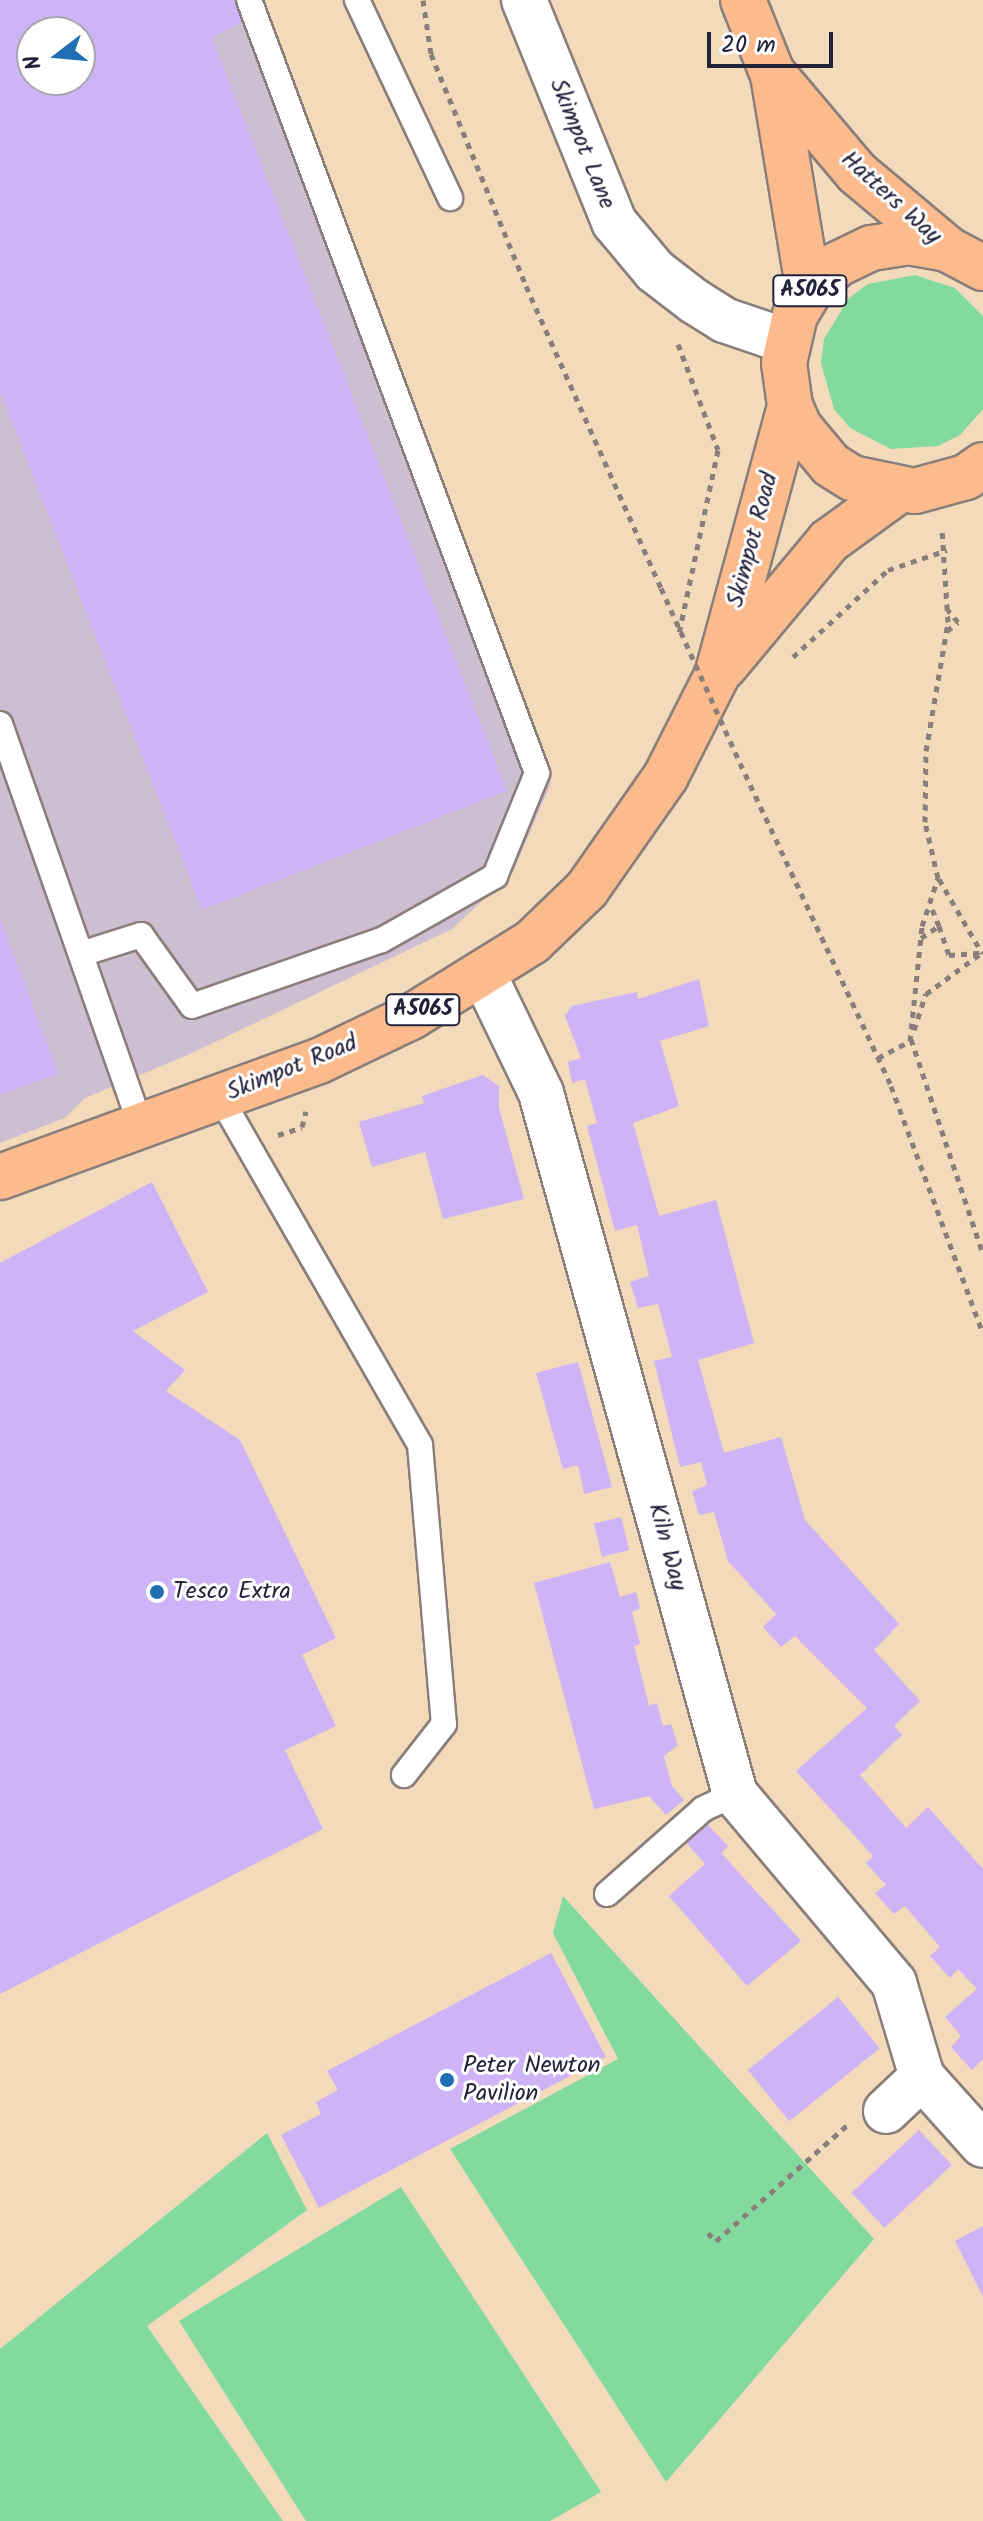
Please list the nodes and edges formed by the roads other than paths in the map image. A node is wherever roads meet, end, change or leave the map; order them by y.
1 (249, 0) edge
2 (357, 0) edge
3 (524, 0) edge
4 (743, 0) edge
5 (773, 75) junction
6 (450, 198) dead end
7 (965, 258) edge
8 (809, 292) junction
9 (786, 341) junction
10 (790, 406) junction
11 (983, 465) edge
12 (898, 491) junction
13 (717, 675) junction
14 (0, 724) edge
15 (81, 954) junction
16 (484, 975) junction
17 (220, 1097) junction
18 (141, 1126) junction
19 (0, 1177) edge
20 (404, 1775) dead end
21 (735, 1794) junction
22 (607, 1894) dead end
23 (922, 2077) junction
24 (886, 2111) road end
25 (983, 2145) edge

1 - 15 lane
2 - 6 lane
3 - 9 street, Skimpot Lane
4 - 5 main road, Hatters Way / A5065
5 - 7 main road, Hatters Way / A5065
5 - 8 main road, Hatters Way / A5065
7 - 8 main road, A5065
8 - 9 main road, A5065
9 - 10 main road, A5065
10 - 12 main road, A5065
10 - 13 main road, Skimpot Road / A5065
11 - 12 main road, A5065
12 - 13 main road, Skimpot Road / A5065
13 - 16 main road, Skimpot Road / A5065
14 - 15 lane
15 - 18 lane
16 - 17 main road, Skimpot Road / A5065
16 - 21 street, Kiln Way
17 - 18 main road, Skimpot Road / A5065
17 - 20 lane
18 - 19 main road, Skimpot Road / A5065
21 - 22 lane
21 - 23 street, Kiln Way
23 - 24 street
23 - 25 street, Kiln Way

